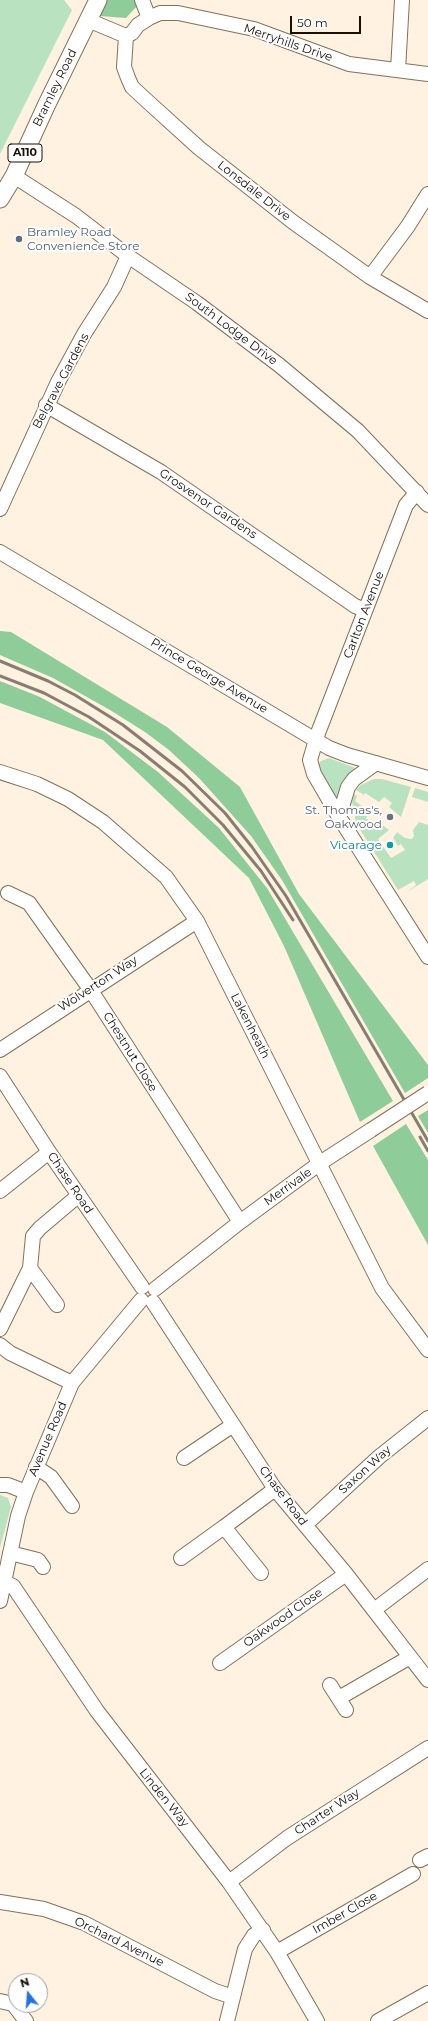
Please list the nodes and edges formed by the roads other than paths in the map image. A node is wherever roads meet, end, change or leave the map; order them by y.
1 (98, 0) edge
2 (142, 0) edge
3 (402, 0) edge
4 (150, 18) junction
5 (88, 20) junction
6 (126, 36) junction
7 (398, 70) junction
8 (428, 74) edge
9 (14, 176) junction
10 (428, 194) edge
11 (0, 199) edge
12 (128, 256) junction
13 (370, 277) junction
14 (428, 311) edge
15 (46, 405) junction
16 (417, 492) junction
17 (428, 505) edge
18 (0, 509) edge
19 (0, 552) edge
20 (365, 610) junction
21 (316, 741) junction
22 (376, 763) junction
23 (0, 772) edge
24 (428, 778) edge
25 (339, 817) junction
26 (8, 893) dead end
27 (197, 921) junction
28 (428, 957) edge
29 (90, 989) junction
30 (0, 1050) edge
31 (0, 1076) edge
32 (428, 1093) edge
33 (49, 1152) junction
34 (320, 1163) junction
35 (0, 1191) edge
36 (79, 1196) junction
37 (240, 1222) junction
38 (30, 1268) junction
39 (148, 1294) junction
40 (57, 1305) dead end
41 (0, 1329) edge
42 (0, 1345) edge
43 (428, 1350) edge
44 (72, 1383) junction
45 (428, 1418) edge
46 (234, 1425) junction
47 (184, 1458) dead end
48 (36, 1467) junction
49 (0, 1486) edge
50 (276, 1489) junction
51 (26, 1492) junction
52 (72, 1506) dead end
53 (305, 1525) junction
54 (224, 1526) junction
55 (6, 1558) edge
56 (181, 1558) dead end
57 (43, 1567) dead end
58 (428, 1569) edge
59 (261, 1573) dead end
60 (346, 1574) junction
61 (4, 1582) junction
62 (0, 1601) edge
63 (374, 1610) junction
64 (410, 1657) junction
65 (220, 1663) dead end
66 (428, 1680) edge
67 (330, 1685) dead end
68 (339, 1698) junction
69 (346, 1710) dead end
70 (428, 1748) edge
71 (413, 1874) dead end
72 (229, 1882) junction
73 (0, 1902) edge
74 (263, 1930) junction
75 (277, 1952) junction
76 (428, 1993) edge
77 (233, 1997) junction
78 (0, 2001) edge
79 (26, 2021) edge
80 (227, 2021) edge
81 (317, 2021) edge
82 (378, 2021) edge

1 - 5 main road, A110
2 - 4 street
3 - 7 street
4 - 6 street, Merryhills Drive
4 - 7 street, Merryhills Drive
5 - 6 street
5 - 9 main road, Bramley Road / A110
6 - 13 street, Lonsdale Drive
7 - 8 street, Merryhills Drive
9 - 11 main road, Bramley Road / A110
9 - 12 street, South Lodge Drive
10 - 13 street
12 - 15 street, Belgrave Gardens
12 - 16 street, South Lodge Drive
13 - 14 street, Lonsdale Drive
15 - 18 street, Belgrave Gardens
15 - 20 street, Grosvenor Gardens
16 - 17 street, South Lodge Drive
16 - 20 street, Carlton Avenue
19 - 21 street, Prince George Avenue
20 - 21 street, Carlton Avenue
21 - 22 street, Prince George Avenue
21 - 25 street, Carlton Avenue
22 - 24 street, Prince George Avenue
22 - 25 street
23 - 27 street, Lakenheath
25 - 28 street, Carlton Avenue
26 - 29 street, Chestnut Close
27 - 29 street, Wolverton Way
27 - 34 street, Lakenheath
29 - 30 street, Wolverton Way
29 - 37 street, Chestnut Close
31 - 33 street, Chase Road
32 - 34 street, Merrivale, bridge
33 - 35 street
33 - 36 street, Chase Road
34 - 37 street, Merrivale
34 - 43 street, Lakenheath
36 - 38 street
36 - 39 street, Chase Road
37 - 39 street, Merrivale
38 - 40 street
38 - 41 street
39 - 44 street, Avenue Road
39 - 46 street, Chase Road
42 - 44 street
44 - 48 street, Avenue Road
45 - 53 street, Saxon Way
46 - 47 street
46 - 50 street, Chase Road
48 - 51 street, Avenue Road
48 - 52 street
49 - 51 street
50 - 53 street, Chase Road
50 - 54 street
51 - 55 street, Avenue Road
53 - 60 street, Chase Road
54 - 56 street
54 - 59 street
55 - 57 street
55 - 61 street, Avenue Road
58 - 63 street
60 - 63 street, Chase Road
60 - 65 street, Oakwood Close
61 - 62 street, Avenue Road
61 - 72 street, Linden Way
63 - 64 street, Chase Road
64 - 66 street, Chase Road
64 - 68 street
67 - 68 street
68 - 69 street
70 - 72 street, Charter Way
71 - 75 street, Imber Close
72 - 74 street, Linden Way
73 - 77 street, Orchard Avenue
74 - 75 street, Linden Way
74 - 77 street
75 - 81 street, Linden Way
76 - 82 street
77 - 80 street
78 - 79 street

